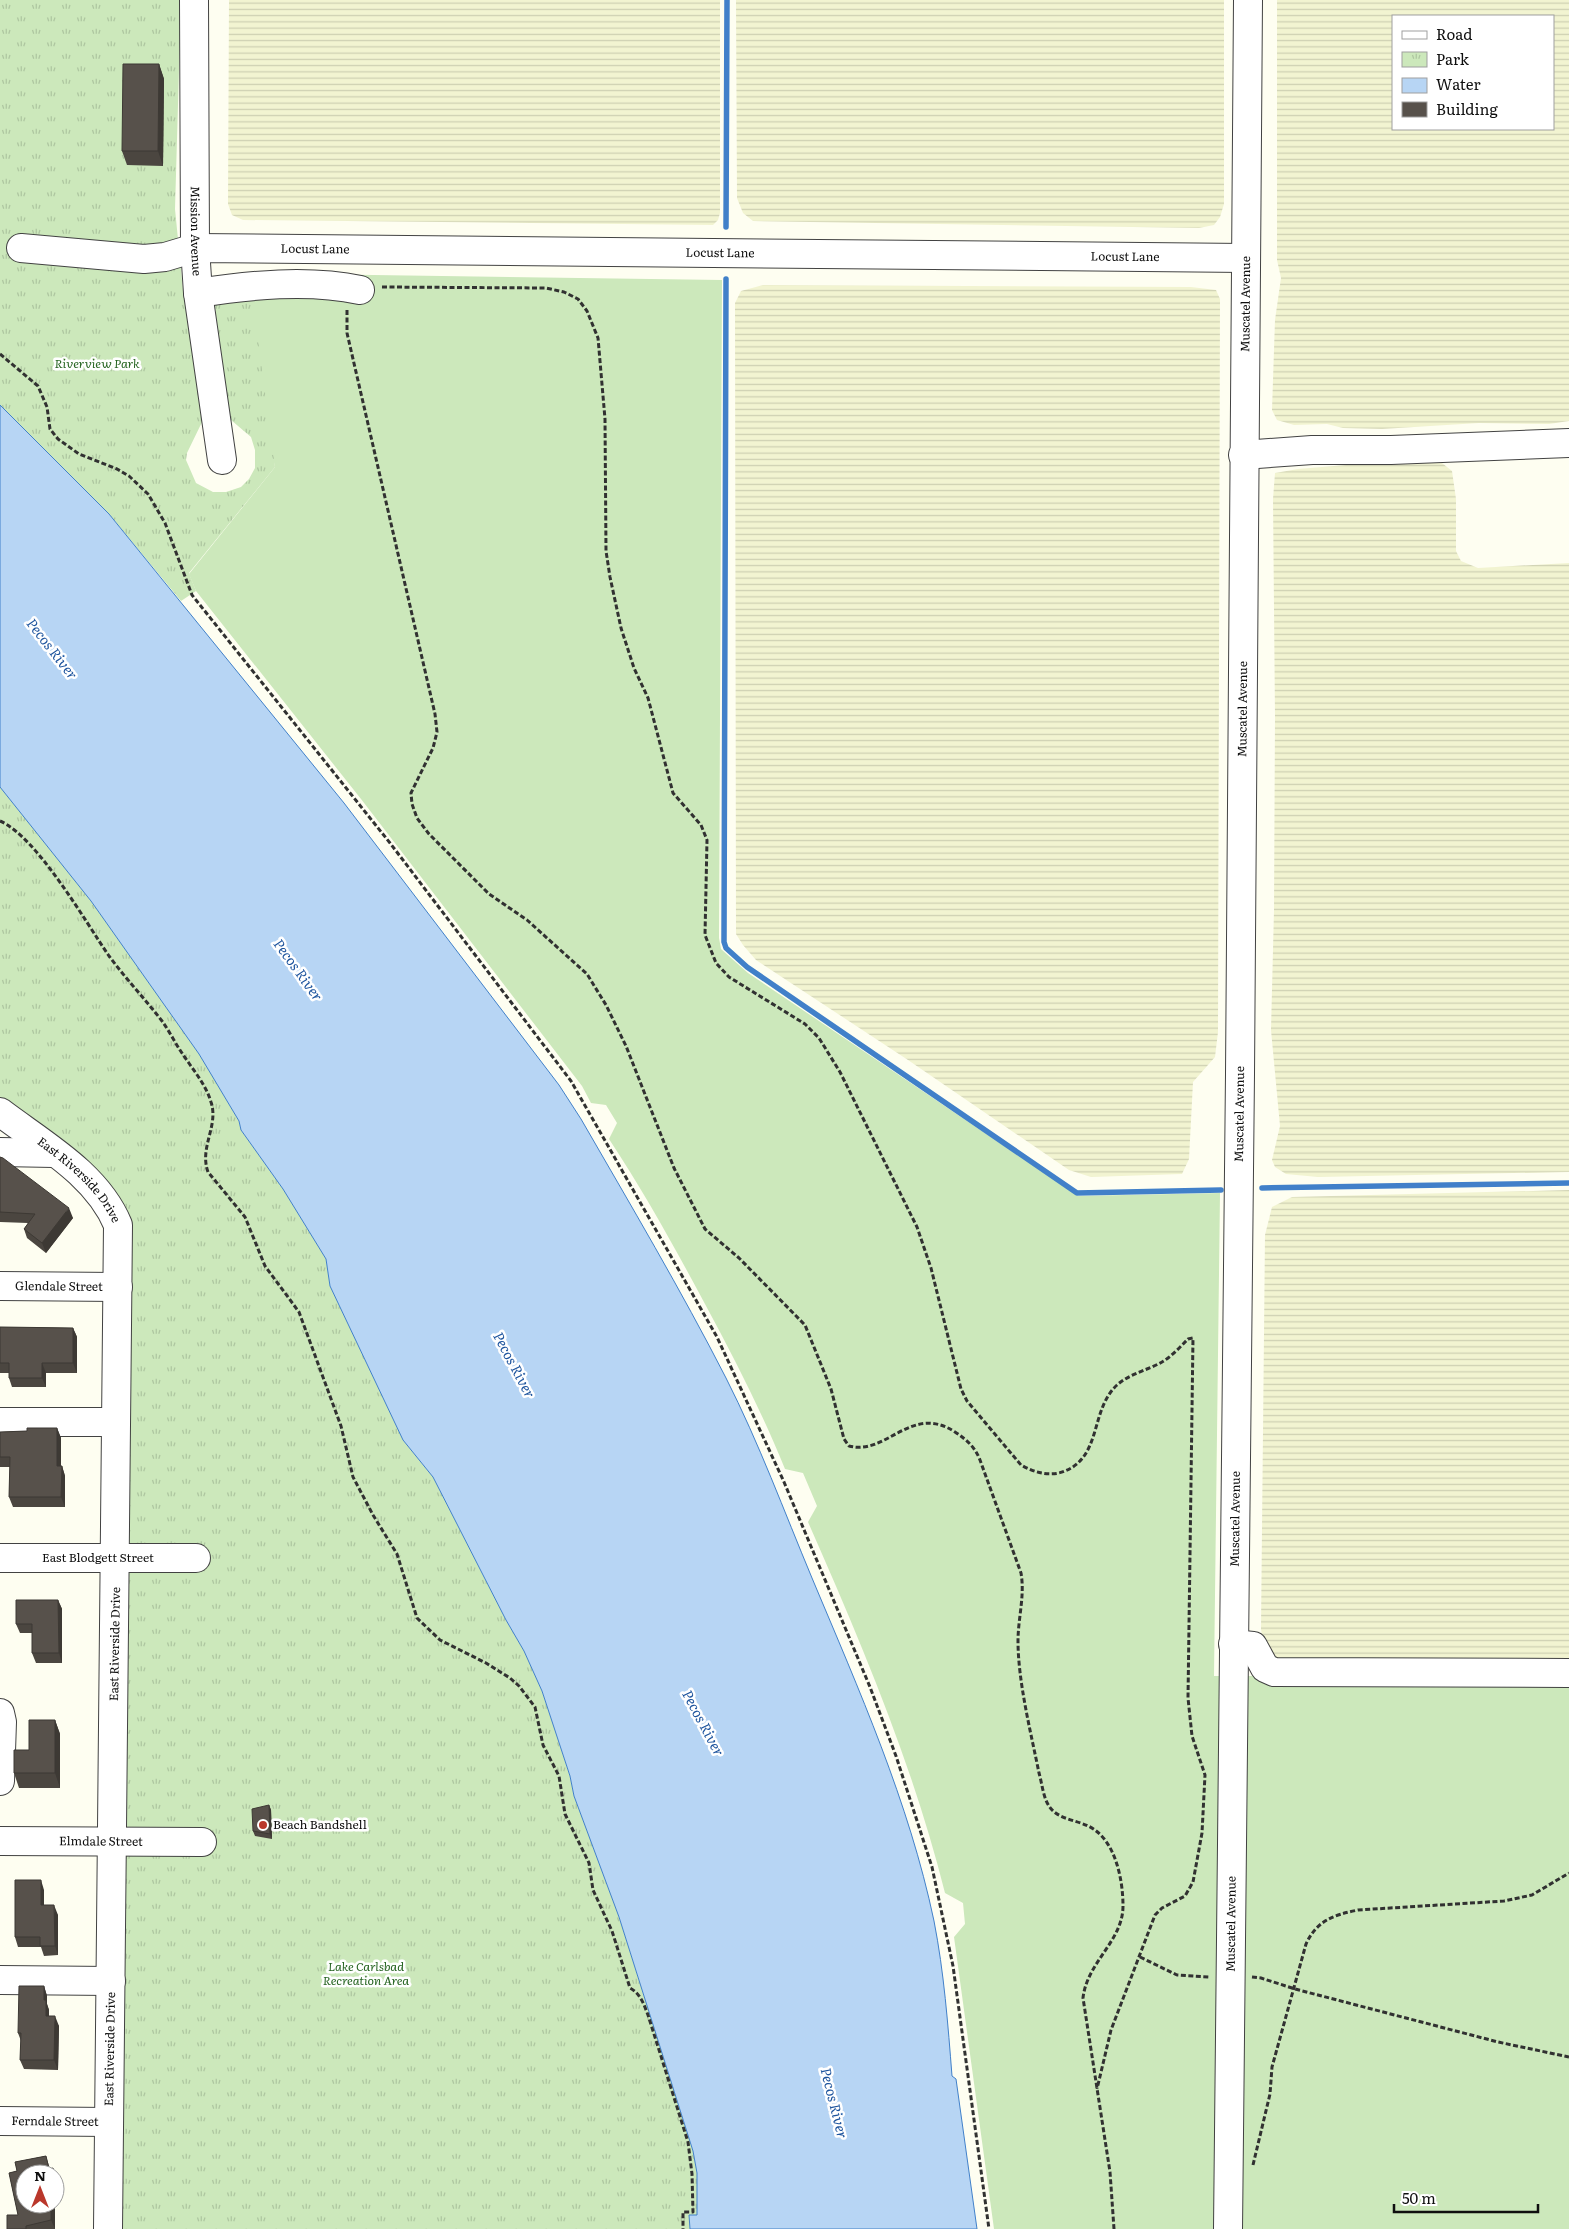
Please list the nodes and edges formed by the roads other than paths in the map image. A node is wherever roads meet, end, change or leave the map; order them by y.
1 (194, 0) edge
2 (1248, 0) edge
3 (21, 248) dead end
4 (195, 248) junction
5 (1246, 258) junction
6 (360, 290) road end
7 (198, 293) junction
8 (1569, 443) edge
9 (1243, 455) junction
10 (222, 460) dead end
11 (0, 1112) edge
12 (0, 1152) edge
13 (54, 1153) junction
14 (0, 1286) edge
15 (118, 1287) junction
16 (0, 1422) edge
17 (116, 1422) junction
18 (0, 1558) edge
19 (196, 1558) dead end
20 (116, 1559) junction
21 (1234, 1644) junction
22 (1569, 1673) edge
23 (0, 1713) edge
24 (0, 1781) edge
25 (0, 1841) edge
26 (113, 1842) junction
27 (202, 1842) dead end
28 (0, 1980) edge
29 (111, 1981) junction
30 (0, 2121) edge
31 (109, 2122) junction
32 (108, 2229) edge
33 (1228, 2229) edge

1 - 4 street, Mission Avenue
2 - 5 street, Muscatel Avenue
3 - 4 street, Locust Lane
4 - 5 street, Locust Lane
4 - 7 street, Mission Avenue
5 - 9 street, Muscatel Avenue
6 - 7 street
7 - 10 street, Mission Avenue
8 - 9 street
9 - 21 street, Muscatel Avenue
11 - 13 street, East Riverside Drive
12 - 13 street
13 - 15 street, East Riverside Drive
14 - 15 street, Glendale Street
15 - 17 street, East Riverside Drive
16 - 17 street
17 - 20 street, East Riverside Drive
18 - 20 street, East Blodgett Street
19 - 20 street, East Blodgett Street
20 - 26 street, East Riverside Drive
21 - 22 street
21 - 33 street, Muscatel Avenue
23 - 24 street
25 - 26 street, Elmdale Street
26 - 27 street, Elmdale Street
26 - 29 street, East Riverside Drive
28 - 29 street
29 - 31 street, East Riverside Drive
30 - 31 street, Ferndale Street
31 - 32 street, East Riverside Drive

